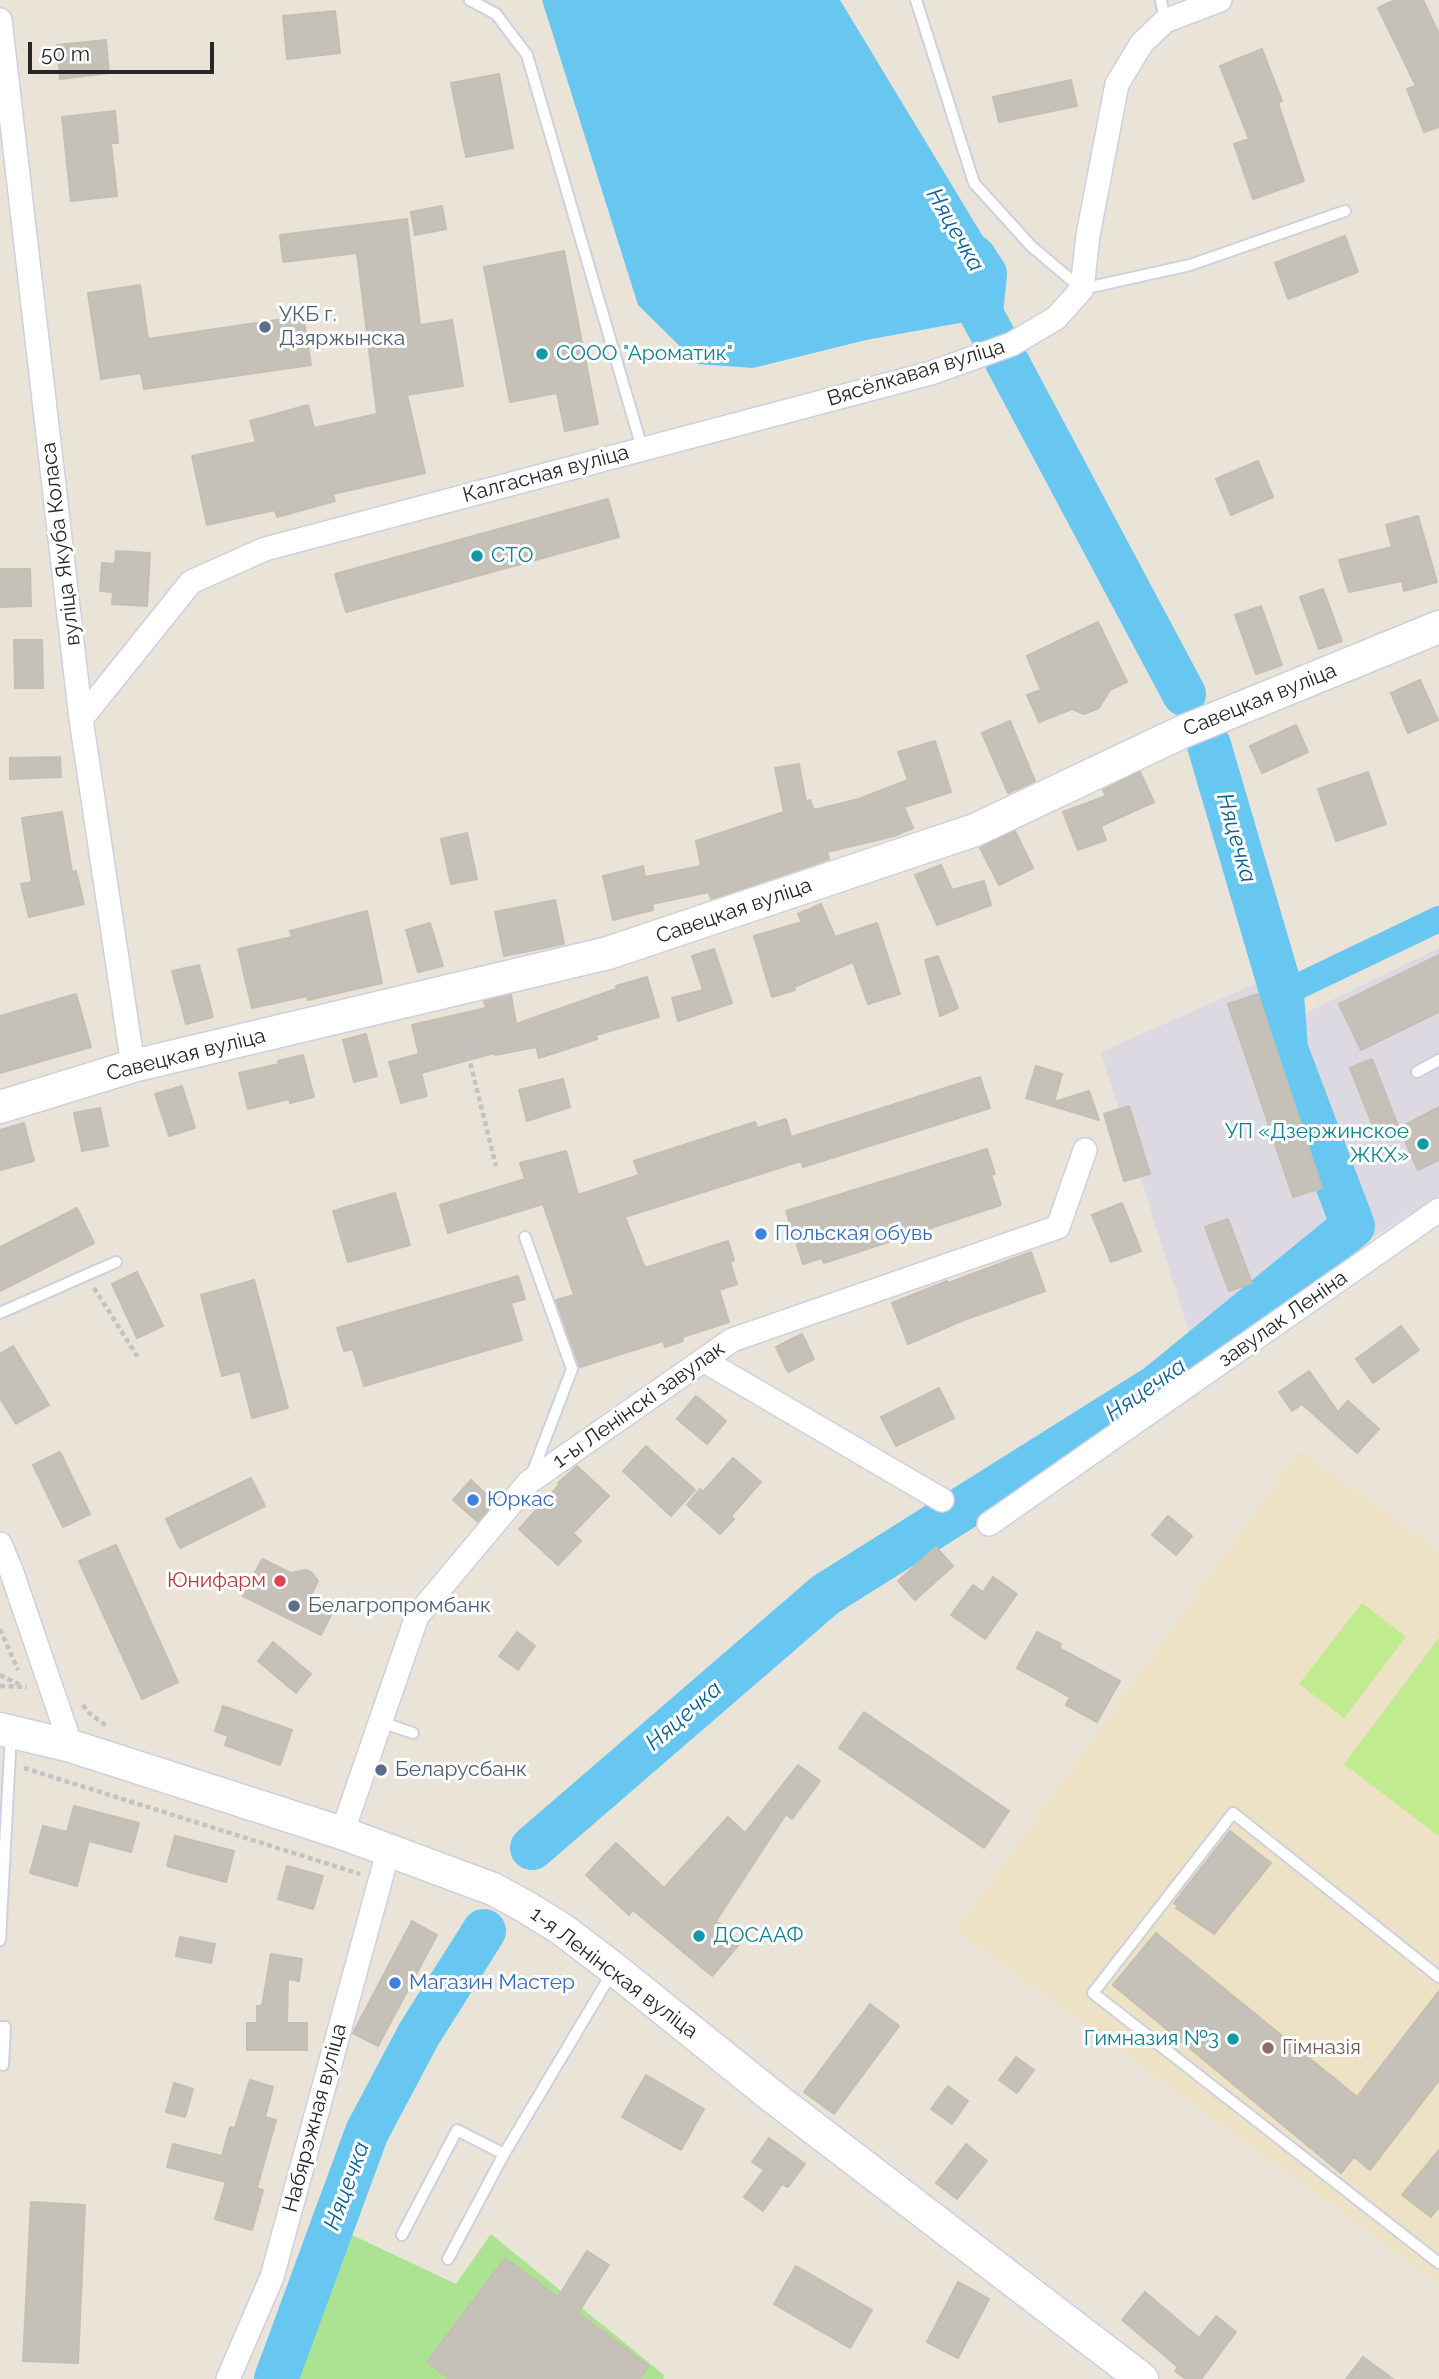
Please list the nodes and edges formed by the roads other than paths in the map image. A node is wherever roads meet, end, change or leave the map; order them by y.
1 (470, 0) edge
2 (916, 0) edge
3 (1220, 0) edge
4 (1163, 11) edge
5 (0, 20) edge
6 (1345, 211) dead end
7 (1082, 289) junction
8 (642, 448) junction
9 (1439, 627) edge
10 (82, 719) junction
11 (1439, 1060) edge
12 (133, 1066) junction
13 (1417, 1072) dead end
14 (0, 1107) edge
15 (1085, 1150) dead end
16 (1439, 1210) edge
17 (525, 1237) dead end
18 (116, 1262) dead end
19 (0, 1313) edge
20 (703, 1360) junction
21 (528, 1482) junction
22 (942, 1500) dead end
23 (989, 1524) dead end
24 (0, 1544) edge
25 (380, 1721) junction
26 (6, 1730) edge
27 (413, 1733) dead end
28 (71, 1746) junction
29 (342, 1833) junction
30 (2, 1847) edge
31 (388, 1852) junction
32 (0, 1940) edge
33 (614, 1969) junction
34 (1439, 1977) edge
35 (0, 2026) edge
36 (3, 2066) dead end
37 (504, 2154) junction
38 (402, 2235) dead end
39 (448, 2259) dead end
40 (1439, 2263) edge
41 (228, 2379) edge
42 (1142, 2379) edge

1 - 8 lane, Калгасная вуліца
2 - 7 lane
3 - 4 street
4 - 7 street
5 - 10 street, вуліца Якуба Коласа
6 - 7 lane
7 - 8 street, Вясёлкавая вуліца
8 - 10 street, Калгасная вуліца
9 - 12 street, Савецкая вуліца
10 - 12 street, вуліца Якуба Коласа
11 - 13 lane
12 - 14 street, Савецкая вуліца
15 - 20 street, 1-ы Ленінскі завулак
16 - 23 street, завулак Леніна
17 - 21 lane
18 - 19 lane
20 - 21 street, 1-ы Ленінскі завулак
20 - 22 street
21 - 25 street, 1-ы Ленінскі завулак
24 - 28 street
25 - 27 lane
25 - 29 street, 1-ы Ленінскі завулак
26 - 28 street, 1-я Ленінская вуліца
26 - 30 lane
28 - 29 street, 1-я Ленінская вуліца
29 - 31 street, 1-я Ленінская вуліца
30 - 32 lane
31 - 33 street, 1-я Ленінская вуліца
31 - 41 street, Набярэжная вуліца
33 - 37 lane
33 - 42 street, 1-я Ленінская вуліца
34 - 40 lane
35 - 36 lane
37 - 38 lane
37 - 39 lane

